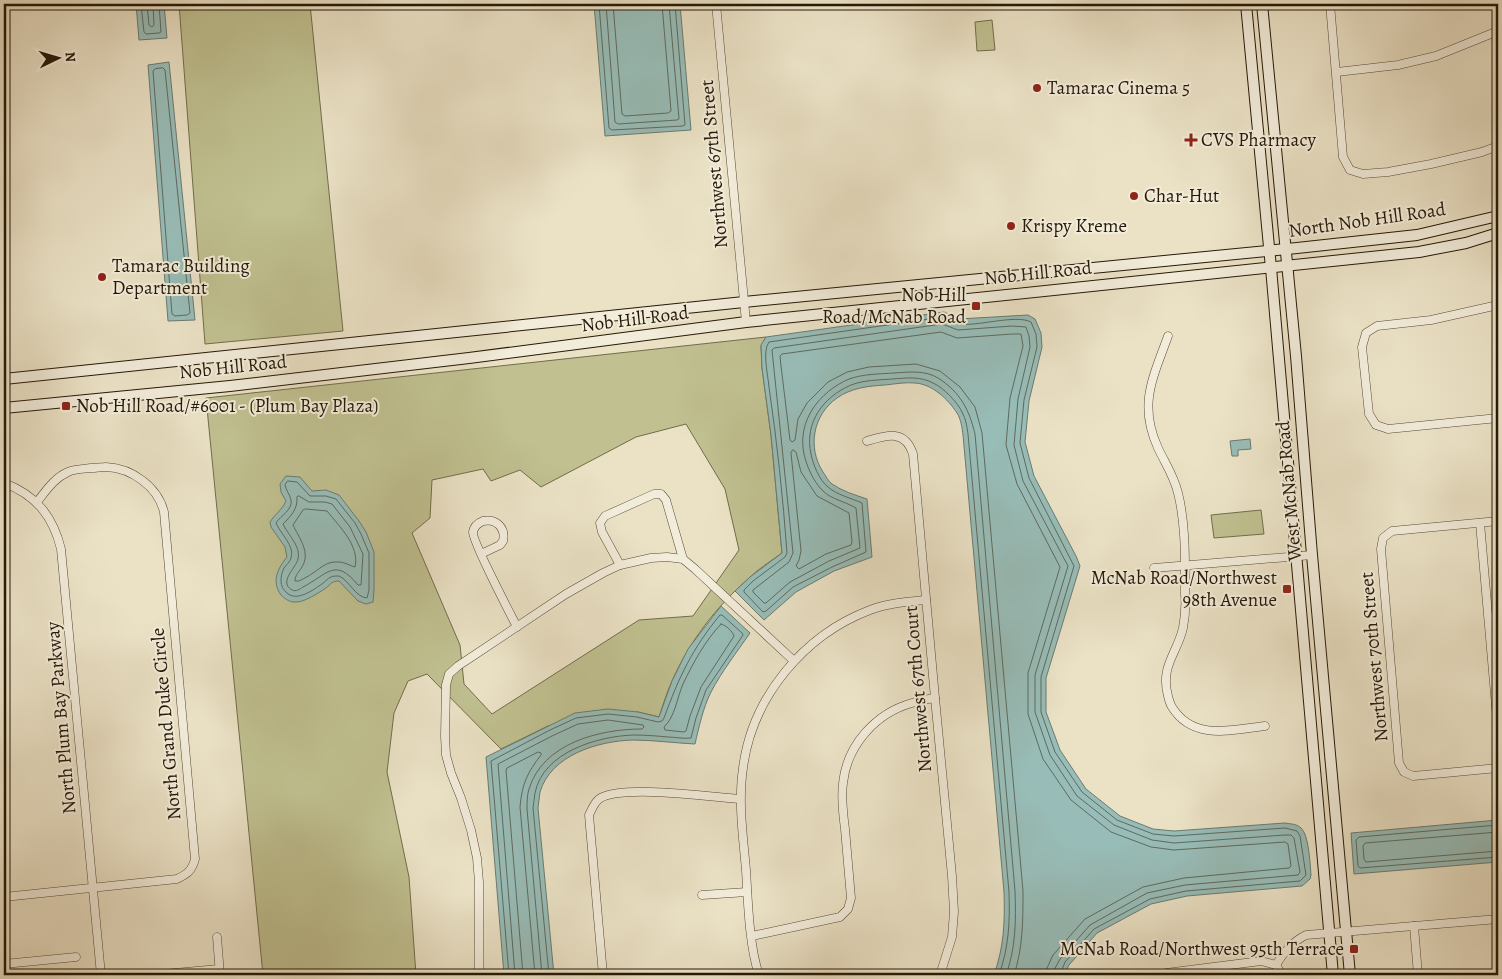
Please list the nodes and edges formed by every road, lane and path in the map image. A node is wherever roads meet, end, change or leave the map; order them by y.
1 (716, 4) edge
2 (1246, 4) edge
3 (1262, 4) edge
4 (1330, 4) edge
5 (1498, 30) edge
6 (1337, 72) junction
7 (1498, 146) edge
8 (1498, 216) edge
9 (1498, 233) edge
10 (1285, 250) junction
11 (1269, 251) junction
12 (1286, 265) junction
13 (1271, 268) junction
14 (744, 302) junction
15 (1498, 305) edge
16 (746, 322) junction
17 (1168, 336) dead end
18 (4, 379) edge
19 (4, 408) edge
20 (1498, 418) edge
21 (867, 440) dead end
22 (4, 483) edge
23 (37, 502) junction
24 (1498, 522) edge
25 (1480, 523) junction
26 (481, 554) junction
27 (1312, 555) junction
28 (1296, 556) junction
29 (683, 559) junction
30 (620, 565) junction
31 (1185, 566) junction
32 (1154, 568) dead end
33 (926, 600) junction
34 (517, 627) junction
35 (794, 661) junction
36 (934, 698) junction
37 (1265, 726) dead end
38 (1498, 728) edge
39 (1498, 768) edge
40 (740, 799) junction
41 (93, 888) junction
42 (747, 892) junction
43 (702, 895) dead end
44 (4, 897) edge
45 (1498, 919) edge
46 (1414, 926) junction
47 (1346, 932) junction
48 (1329, 934) junction
49 (752, 936) junction
50 (217, 937) dead end
51 (76, 957) dead end
52 (4, 964) edge
53 (1276, 964) junction
54 (220, 972) edge
55 (101, 975) edge
56 (152, 975) edge
57 (479, 975) edge
58 (603, 975) edge
59 (759, 975) edge
60 (940, 975) edge
61 (1163, 975) edge
62 (1282, 975) edge
63 (1333, 975) edge
64 (1350, 975) edge
65 (1418, 975) edge

1 - 14 street, Northwest 67th Street
2 - 11 main road, West McNab Road
3 - 10 main road, West McNab Road
4 - 6 street
5 - 6 street
6 - 7 street
8 - 10 main road, North Nob Hill Road
9 - 12 main road, North Nob Hill Road
10 - 11 main road, North Nob Hill Road
10 - 12 main road, West McNab Road
11 - 13 main road, West McNab Road
11 - 14 main road, Nob Hill Road
12 - 13 main road, North Nob Hill Road
12 - 27 main road, West McNab Road
13 - 16 main road, Nob Hill Road
13 - 28 main road, West McNab Road
14 - 16 street, Northwest 67th Street
14 - 18 main road, Nob Hill Road
15 - 20 street
16 - 19 main road, Nob Hill Road
17 - 31 street
21 - 33 street, Northwest 67th Court
22 - 23 street, North Plum Bay Parkway
23 - 41 street, North Plum Bay Parkway
23 - 41 street, North Grand Duke Circle
24 - 25 street
25 - 38 street
25 - 39 street, Northwest 70th Street
26 - 26 street
26 - 34 street
27 - 28 street
27 - 47 main road, West McNab Road
28 - 31 street
28 - 48 main road, West McNab Road
29 - 30 street
29 - 30 street
29 - 35 street
30 - 34 street
31 - 32 street
31 - 37 street
33 - 35 street
33 - 36 street, Northwest 67th Court
34 - 57 street
35 - 40 street
36 - 49 street
36 - 60 street, Northwest 67th Court
40 - 42 street
40 - 58 street
41 - 44 street, North Grand Duke Circle
41 - 55 street, North Plum Bay Parkway
42 - 43 street
42 - 49 street
45 - 46 street
46 - 47 street
46 - 65 street
47 - 48 street
47 - 64 main road, West McNab Road
48 - 53 street
48 - 63 main road, West McNab Road
49 - 59 street
50 - 54 street
51 - 52 street
53 - 61 street
53 - 62 street
54 - 56 street

